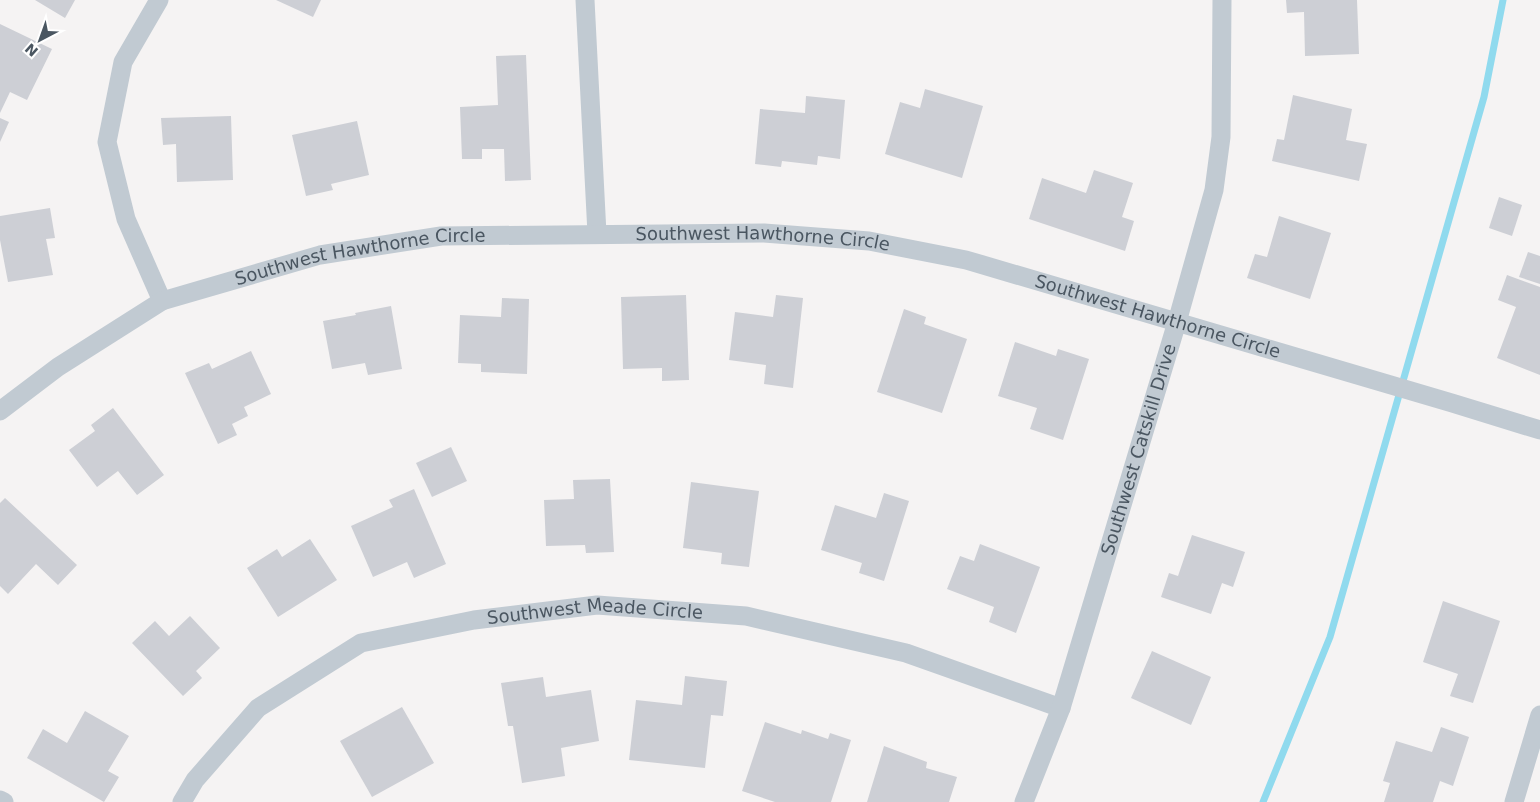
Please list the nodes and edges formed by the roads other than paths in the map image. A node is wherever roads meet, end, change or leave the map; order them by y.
1 (159, 0) edge
2 (585, 0) edge
3 (1222, 0) edge
4 (597, 234) junction
5 (162, 302) junction
6 (1178, 322) junction
7 (0, 411) edge
8 (1540, 430) edge
9 (1061, 708) junction
10 (1540, 716) edge
11 (0, 800) edge
12 (4, 802) edge
13 (182, 802) edge
14 (1024, 802) edge
15 (1514, 802) edge

1 - 5 street
2 - 4 street
3 - 6 street, Southwest Catskill Drive
4 - 5 street, Southwest Hawthorne Circle
4 - 6 street, Southwest Hawthorne Circle
5 - 7 street, Southwest Hawthorne Circle
6 - 8 street, Southwest Hawthorne Circle
6 - 9 street, Southwest Catskill Drive
9 - 13 street, Southwest Meade Circle
9 - 14 street, Southwest Catskill Drive
10 - 15 street
11 - 12 street

